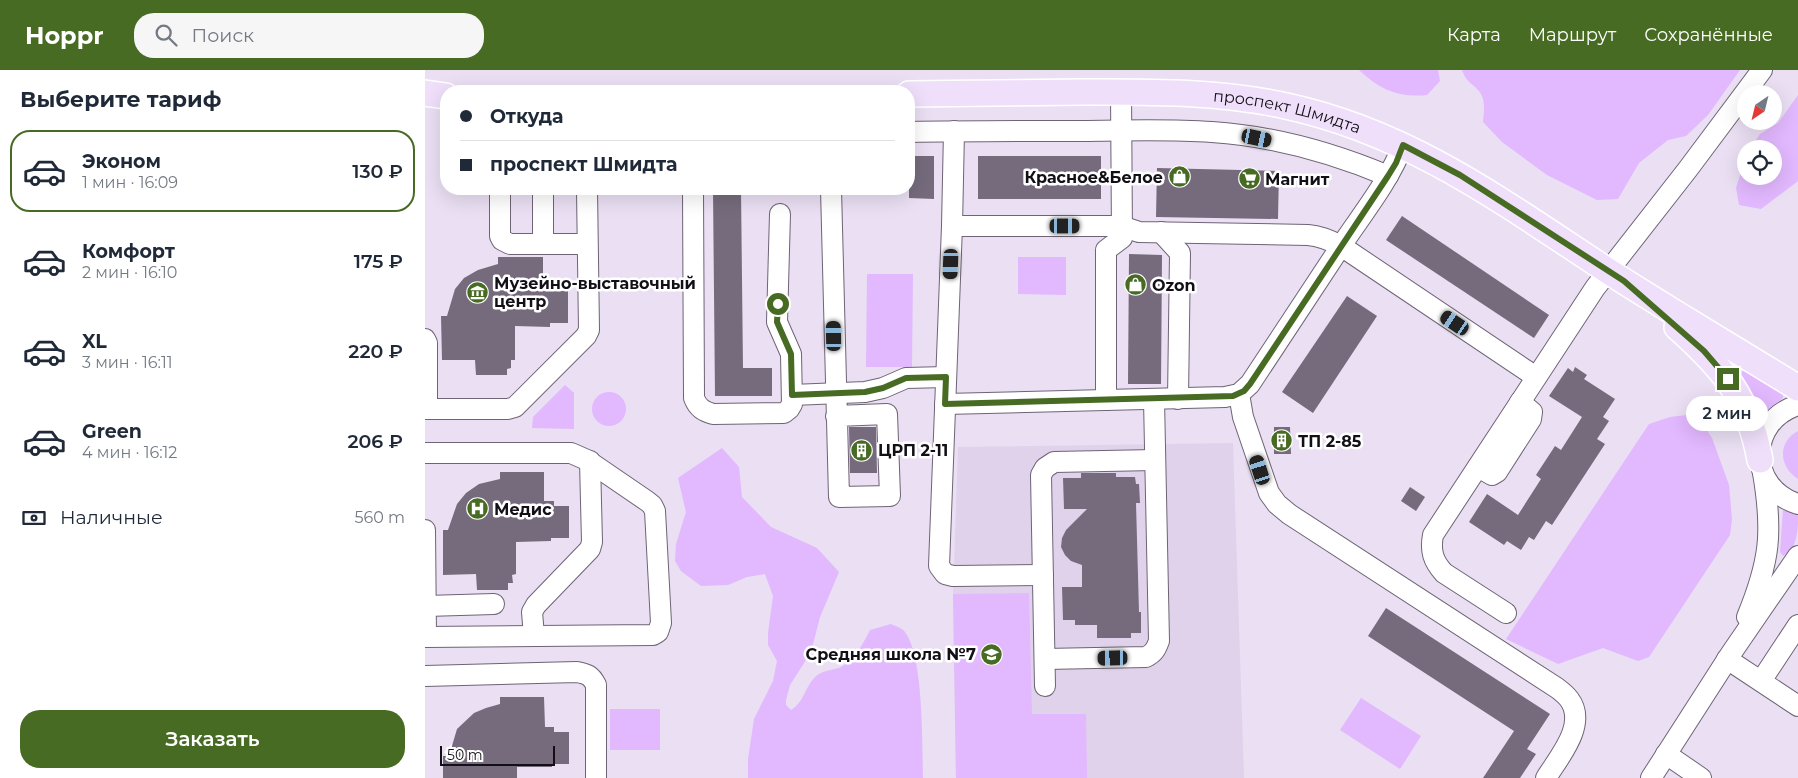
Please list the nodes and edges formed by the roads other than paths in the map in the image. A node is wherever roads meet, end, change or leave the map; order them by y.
1 (1763, 70) edge
2 (1121, 92) junction
3 (425, 93) edge
4 (915, 94) edge
5 (440, 95) edge
6 (440, 104) edge
7 (425, 105) edge
8 (1122, 130) junction
9 (915, 132) edge
10 (954, 132) junction
11 (1403, 145) junction
12 (1388, 176) junction
13 (500, 195) edge
14 (543, 195) edge
15 (587, 195) edge
16 (693, 195) edge
17 (831, 195) edge
18 (779, 214) dead end
19 (952, 226) junction
20 (1121, 226) junction
21 (1161, 232) junction
22 (543, 244) junction
23 (587, 244) junction
24 (1341, 246) junction
25 (1616, 275) junction
26 (425, 339) edge
27 (426, 376) edge
28 (946, 377) junction
29 (1536, 378) junction
30 (1798, 388) edge
31 (835, 393) junction
32 (1239, 394) junction
33 (792, 395) junction
34 (1155, 399) junction
35 (1178, 399) junction
36 (1106, 400) junction
37 (945, 404) junction
38 (1798, 405) edge
39 (426, 409) edge
40 (836, 416) junction
41 (425, 453) edge
42 (1155, 460) junction
43 (590, 461) junction
44 (1761, 466) junction
45 (609, 475) junction
46 (591, 498) junction
47 (1798, 504) edge
48 (425, 530) edge
49 (1798, 558) edge
50 (1043, 575) junction
51 (494, 604) dead end
52 (426, 606) edge
53 (1506, 614) dead end
54 (1798, 624) edge
55 (534, 636) junction
56 (425, 637) edge
57 (1729, 655) junction
58 (1045, 659) junction
59 (425, 676) edge
60 (1761, 681) junction
61 (1045, 686) dead end
62 (1798, 706) edge
63 (1666, 754) junction
64 (596, 778) edge
65 (1545, 778) edge
66 (1651, 778) edge
67 (1701, 778) edge

1 - 25 street
2 - 4 main road, проспект Шмидта
2 - 8 street
2 - 11 main road, проспект Шмидта
3 - 5 main road
6 - 7 main road
8 - 10 street
8 - 12 street
8 - 20 street
9 - 10 street
10 - 19 street
11 - 12 street
11 - 25 main road, проспект Шмидта
12 - 24 street
13 - 22 street
14 - 22 street
15 - 23 street
16 - 33 street
17 - 31 street
18 - 33 street
19 - 20 street
19 - 28 street
20 - 21 street
20 - 36 street
21 - 24 street
21 - 35 street
22 - 23 street
23 - 39 street
24 - 29 street
24 - 32 street
25 - 29 street
25 - 30 main road, проспект Шмидта
25 - 44 main road, проспект Шмидта
26 - 27 street
27 - 39 street
28 - 31 street
28 - 37 street
29 - 53 street
31 - 33 street
31 - 40 street
32 - 35 street
32 - 65 street
34 - 35 street
34 - 36 street
34 - 42 street
36 - 37 street
37 - 50 street
38 - 44 street
40 - 40 street
41 - 43 street
42 - 50 street
42 - 58 street
43 - 45 street
43 - 46 street
44 - 47 street
44 - 57 street
45 - 46 street
45 - 55 street
46 - 55 street
48 - 52 street
49 - 57 street
50 - 58 street
51 - 52 street
52 - 56 street
54 - 60 street
55 - 56 street
57 - 60 street
57 - 63 street
58 - 61 street
59 - 64 street
60 - 62 street
63 - 66 street
63 - 67 street

